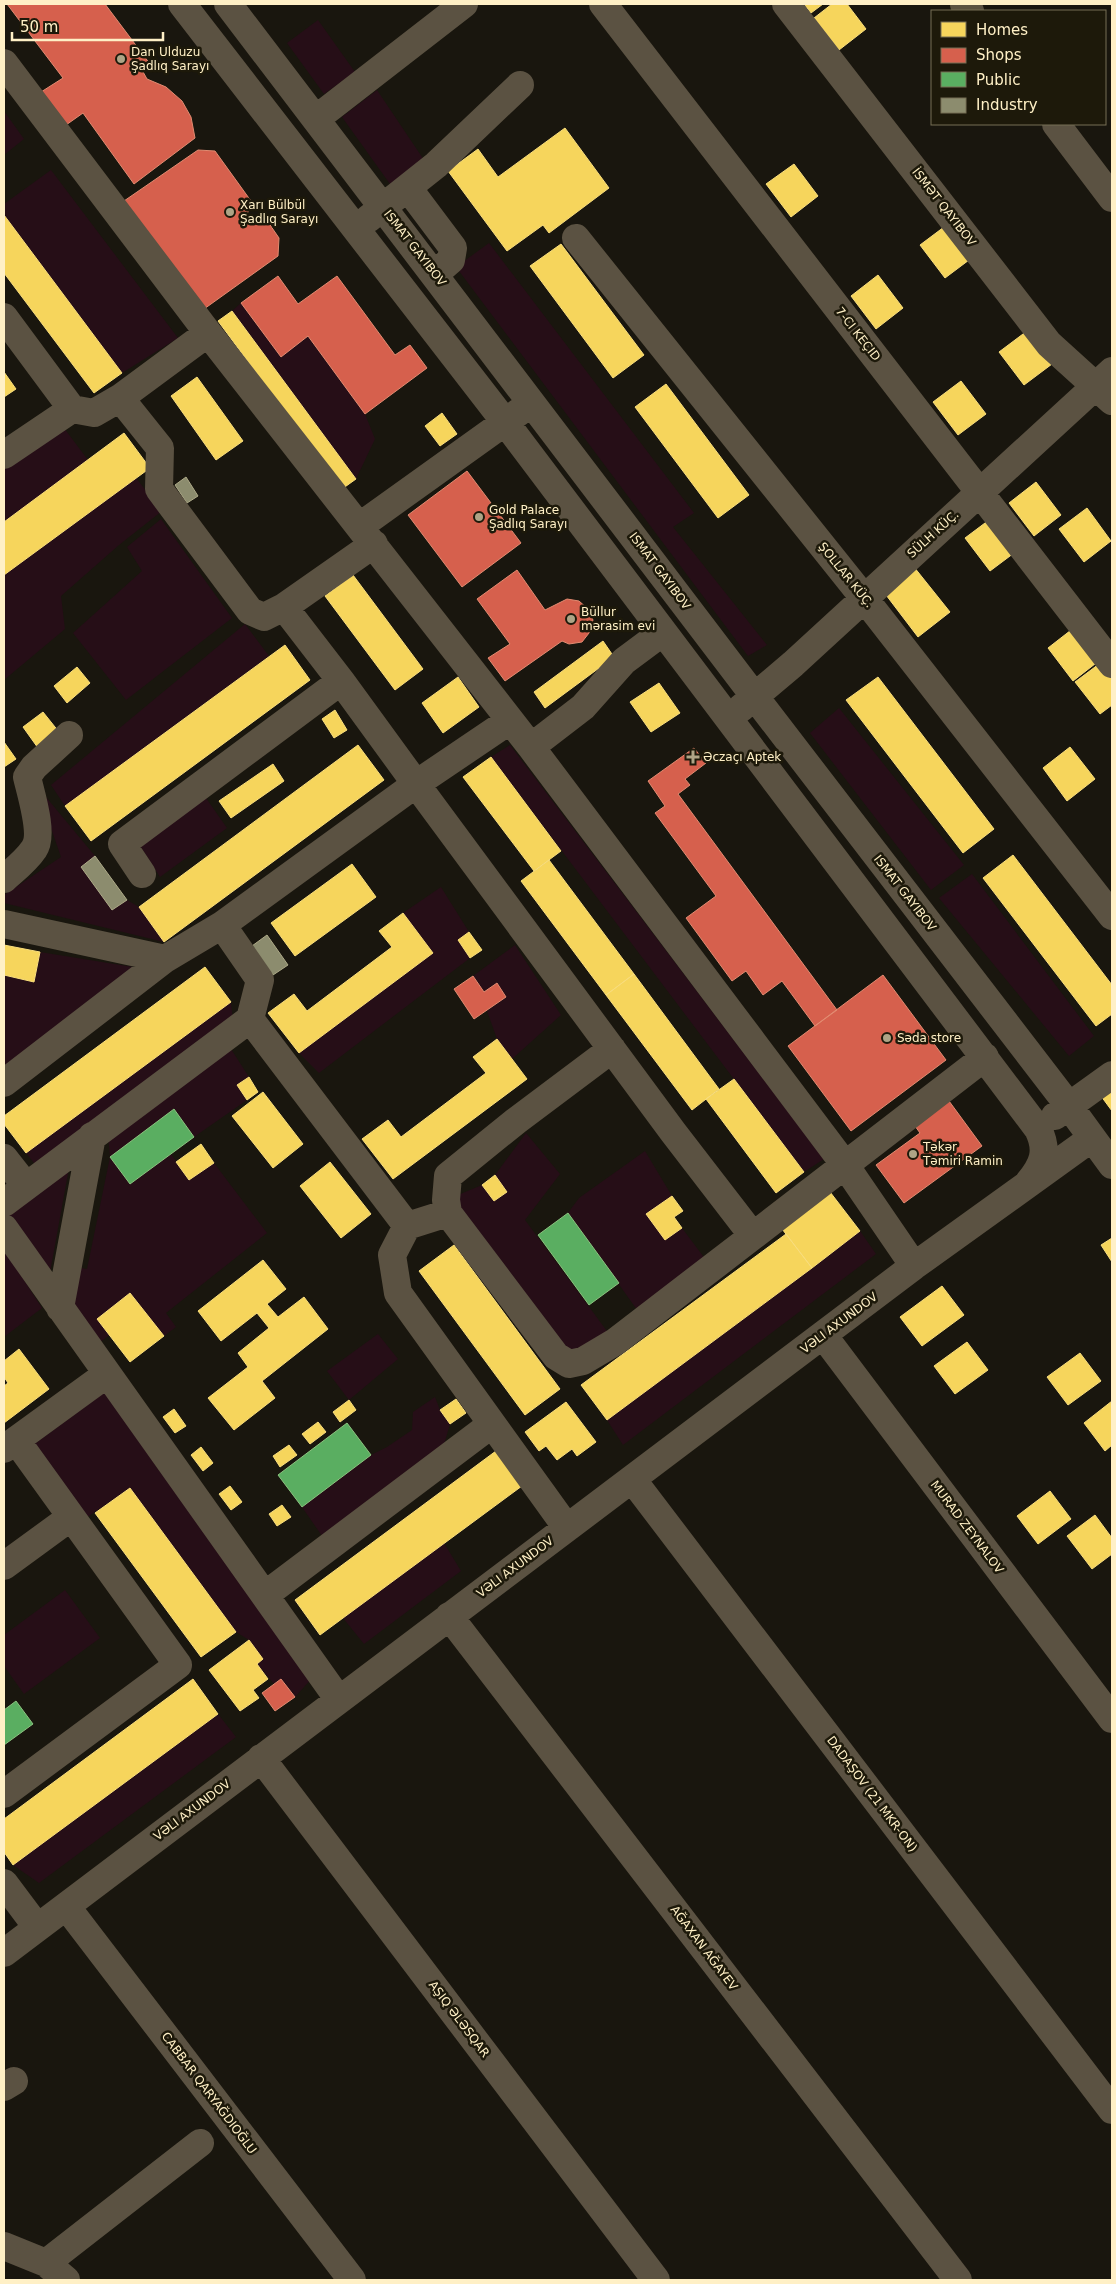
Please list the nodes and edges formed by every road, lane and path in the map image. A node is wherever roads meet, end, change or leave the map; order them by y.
1 (182, 4) edge
2 (603, 4) edge
3 (786, 4) edge
4 (460, 5) edge
5 (241, 9) edge
6 (4, 63) edge
7 (520, 85) dead end
8 (317, 118) junction
9 (1057, 125) edge
10 (408, 188) junction
11 (1112, 198) edge
12 (383, 207) junction
13 (356, 229) junction
14 (576, 238) dead end
15 (435, 274) junction
16 (4, 317) edge
17 (208, 334) junction
18 (1107, 386) edge
19 (120, 398) junction
20 (532, 402) junction
21 (72, 409) junction
22 (505, 422) junction
23 (4, 455) edge
24 (980, 492) junction
25 (367, 535) junction
26 (864, 598) junction
27 (284, 607) junction
28 (663, 632) junction
29 (1112, 664) edge
30 (341, 681) junction
31 (754, 697) junction
32 (728, 718) junction
33 (509, 721) junction
34 (69, 735) dead end
35 (531, 747) junction
36 (416, 784) junction
37 (142, 874) dead end
38 (4, 880) edge
39 (1112, 916) edge
40 (4, 924) edge
41 (222, 925) junction
42 (165, 959) junction
43 (250, 1019) junction
44 (612, 1048) junction
45 (985, 1057) junction
46 (1112, 1075) edge
47 (4, 1083) edge
48 (1069, 1106) junction
49 (1038, 1129) junction
50 (92, 1136) junction
51 (1092, 1138) junction
52 (4, 1158) edge
53 (845, 1165) junction
54 (1112, 1165) edge
55 (1028, 1182) junction
56 (26, 1186) junction
57 (4, 1203) edge
58 (448, 1213) junction
59 (407, 1226) junction
60 (4, 1228) edge
61 (753, 1236) junction
62 (914, 1266) junction
63 (60, 1308) junction
64 (823, 1335) junction
65 (107, 1374) junction
66 (492, 1424) junction
67 (10, 1445) edge
68 (632, 1479) junction
69 (71, 1517) junction
70 (567, 1528) junction
71 (4, 1566) edge
72 (264, 1595) junction
73 (449, 1616) junction
74 (339, 1700) junction
75 (1112, 1719) edge
76 (261, 1758) junction
77 (4, 1794) edge
78 (4, 1884) edge
79 (66, 1906) junction
80 (37, 1927) junction
81 (4, 1953) edge
82 (1112, 2110) edge
83 (200, 2143) dead end
84 (4, 2246) edge
85 (56, 2272) edge
86 (352, 2280) edge
87 (656, 2280) edge
88 (958, 2280) edge

1 - 13 street
2 - 24 street, 7-CI KEÇID
3 - 18 street
4 - 8 street
5 - 8 street, ISMAT GAYIBOV
6 - 17 street
7 - 10 street
8 - 12 street, ISMAT GAYIBOV
9 - 11 street
10 - 12 street
10 - 15 street
12 - 13 street
12 - 15 street, ISMAT GAYIBOV
13 - 22 street
14 - 26 street, ŞOLLAR KÜÇ.
15 - 20 street, ISMAT GAYIBOV
16 - 21 street
17 - 19 street
17 - 25 street
18 - 24 street, SÜLH KÜÇ.
19 - 21 street
19 - 27 street
20 - 22 street
20 - 31 street, ISMAT GAYIBOV
21 - 23 street
22 - 25 street
22 - 28 street
24 - 26 street, SÜLH KÜÇ.
24 - 29 street, 7-CI KEÇID
25 - 27 street
25 - 33 street
26 - 31 street, SÜLH KÜÇ.
26 - 39 street, ŞOLLAR KÜÇ.
27 - 30 street
28 - 32 street
28 - 35 street
30 - 36 street
30 - 37 street
31 - 32 street, SÜLH KÜÇ.
31 - 48 street, ISMAT GAYIBOV
32 - 45 street
33 - 35 street
33 - 36 street
34 - 38 street
35 - 53 street
36 - 41 street
36 - 44 street
40 - 42 street
41 - 42 street
41 - 43 street
42 - 47 street
43 - 50 street
43 - 59 street
44 - 58 street
44 - 61 street
45 - 49 street
45 - 53 street
46 - 48 street
48 - 49 street
48 - 51 street, ISMAT GAYIBOV
49 - 51 street
49 - 55 street
50 - 56 street
50 - 63 street
51 - 54 street
51 - 55 street, VƏLI AXUNDOV
52 - 56 street
53 - 61 street
53 - 62 street
55 - 62 street, VƏLI AXUNDOV
56 - 57 street
58 - 59 street
58 - 61 street
59 - 66 street
60 - 63 street
62 - 64 street, VƏLI AXUNDOV
63 - 65 street
64 - 68 street, VƏLI AXUNDOV
64 - 75 street, MURAD ZEYNALOV
65 - 67 street
65 - 72 street
66 - 70 street
66 - 72 street
67 - 69 street
68 - 70 street, VƏLI AXUNDOV
68 - 82 street, DADAŞOV (21 MKR-ON)
69 - 71 street
69 - 77 street
70 - 73 street, VƏLI AXUNDOV
72 - 74 street
73 - 74 street, VƏLI AXUNDOV
73 - 88 street, AĞAXAN AĞAYEV
74 - 76 street, VƏLI AXUNDOV
76 - 79 street, VƏLI AXUNDOV
76 - 87 street
78 - 80 street
79 - 80 street, VƏLI AXUNDOV
79 - 86 street
80 - 81 street, VƏLI AXUNDOV
83 - 85 street
84 - 85 street

